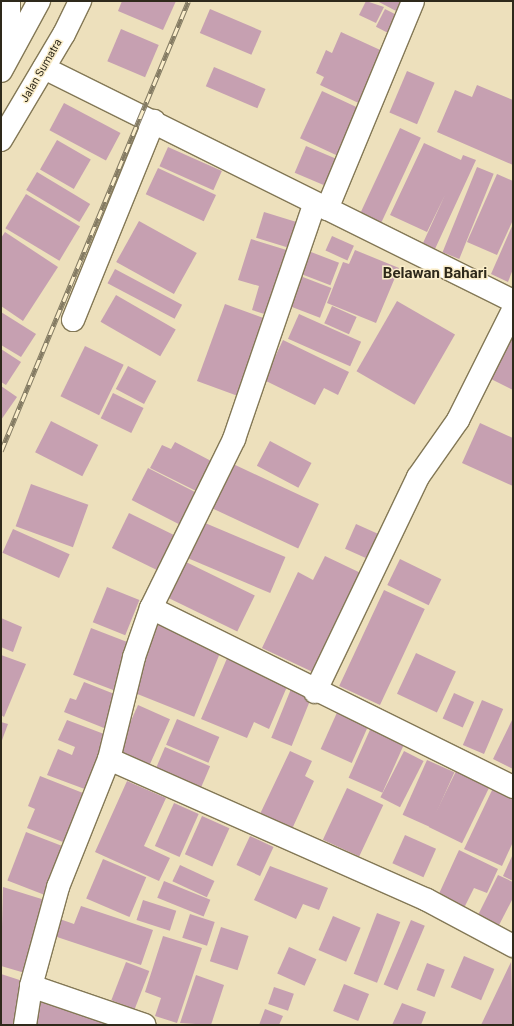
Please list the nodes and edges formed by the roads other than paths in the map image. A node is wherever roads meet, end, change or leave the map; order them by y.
1 (10, 1) edge
2 (39, 1) edge
3 (80, 1) edge
4 (413, 1) edge
5 (5, 64) edge
6 (44, 68) junction
7 (154, 121) junction
8 (1, 140) edge
9 (321, 207) junction
10 (513, 301) edge
11 (513, 310) edge
12 (73, 320) dead end
13 (150, 608) junction
14 (315, 692) junction
15 (108, 759) junction
16 (513, 787) edge
17 (513, 946) edge
18 (31, 986) junction
19 (24, 1025) edge
20 (145, 1025) edge

1 - 5 main road
2 - 5 main road
3 - 6 main road, Jalan Sumatra
4 - 9 main road
6 - 7 main road
6 - 8 main road, Jalan Sumatra
7 - 9 main road
7 - 12 main road
9 - 10 main road
9 - 13 main road
11 - 14 main road
13 - 14 main road
13 - 15 main road
14 - 16 main road
15 - 17 main road
15 - 18 main road
18 - 19 main road
18 - 20 main road

